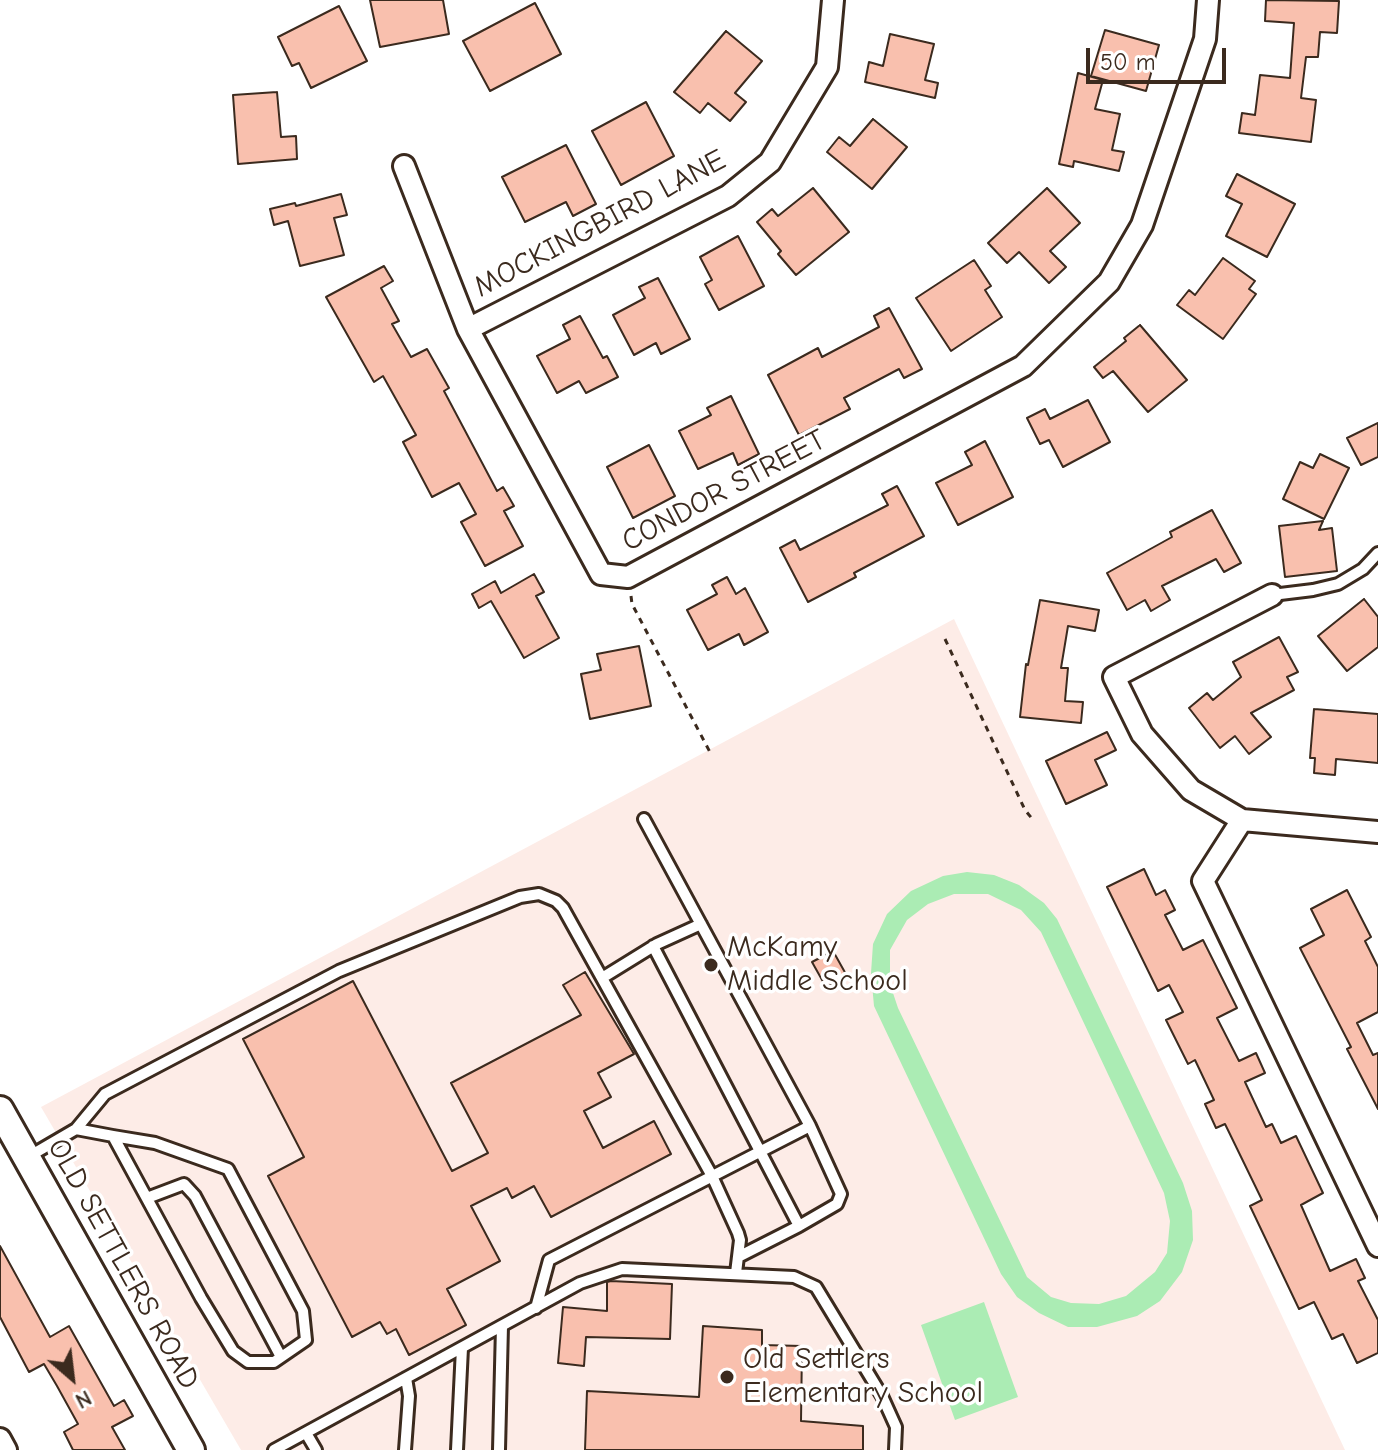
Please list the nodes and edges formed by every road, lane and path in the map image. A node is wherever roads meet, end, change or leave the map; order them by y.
1 (833, 0) edge
2 (1208, 0) edge
3 (404, 166) dead end
4 (468, 329) junction
5 (1378, 553) edge
6 (628, 577) junction
7 (1272, 595) joint
8 (945, 639) dead end
9 (712, 756) dead end
10 (644, 819) dead end
11 (1242, 820) junction
12 (1034, 821) dead end
13 (1378, 832) edge
14 (701, 924) junction
15 (653, 946) junction
16 (602, 978) junction
17 (0, 1110) edge
18 (810, 1126) junction
19 (76, 1129) junction
20 (113, 1136) junction
21 (760, 1152) junction
22 (27, 1158) junction
23 (712, 1176) junction
24 (147, 1198) junction
25 (799, 1226) junction
26 (1378, 1246) edge
27 (738, 1257) junction
28 (736, 1273) junction
29 (536, 1308) junction
30 (502, 1326) junction
31 (462, 1348) junction
32 (281, 1357) junction
33 (406, 1378) junction
34 (306, 1433) junction
35 (0, 1439) edge
36 (6, 1450) edge
37 (191, 1450) edge
38 (274, 1450) edge
39 (316, 1450) edge
40 (405, 1450) edge
41 (457, 1450) edge
42 (499, 1450) edge
43 (895, 1450) edge

1 - 4 street, MOCKINGBIRD LANE
2 - 6 street, CONDOR STREET
3 - 4 street, CONDOR STREET
4 - 6 street, CONDOR STREET
5 - 7 lane
6 - 9 path
7 - 11 street
8 - 12 path
10 - 14 lane
11 - 13 street
11 - 26 street
14 - 15 lane
14 - 18 lane
15 - 16 lane
15 - 21 lane
16 - 19 lane
16 - 23 lane
17 - 22 street, OLD SETTLERS ROAD
18 - 21 lane
18 - 25 lane
19 - 20 lane
19 - 22 lane
20 - 24 lane
20 - 32 lane
21 - 23 lane
21 - 25 lane
22 - 37 street, OLD SETTLERS ROAD
23 - 27 lane
23 - 29 lane
24 - 32 lane
24 - 32 lane
25 - 27 lane
27 - 28 lane
28 - 29 lane
28 - 43 lane
29 - 30 lane
30 - 31 lane
30 - 42 lane
31 - 33 lane
31 - 41 lane
33 - 34 lane
33 - 40 lane
34 - 38 lane
34 - 39 lane
35 - 36 street

